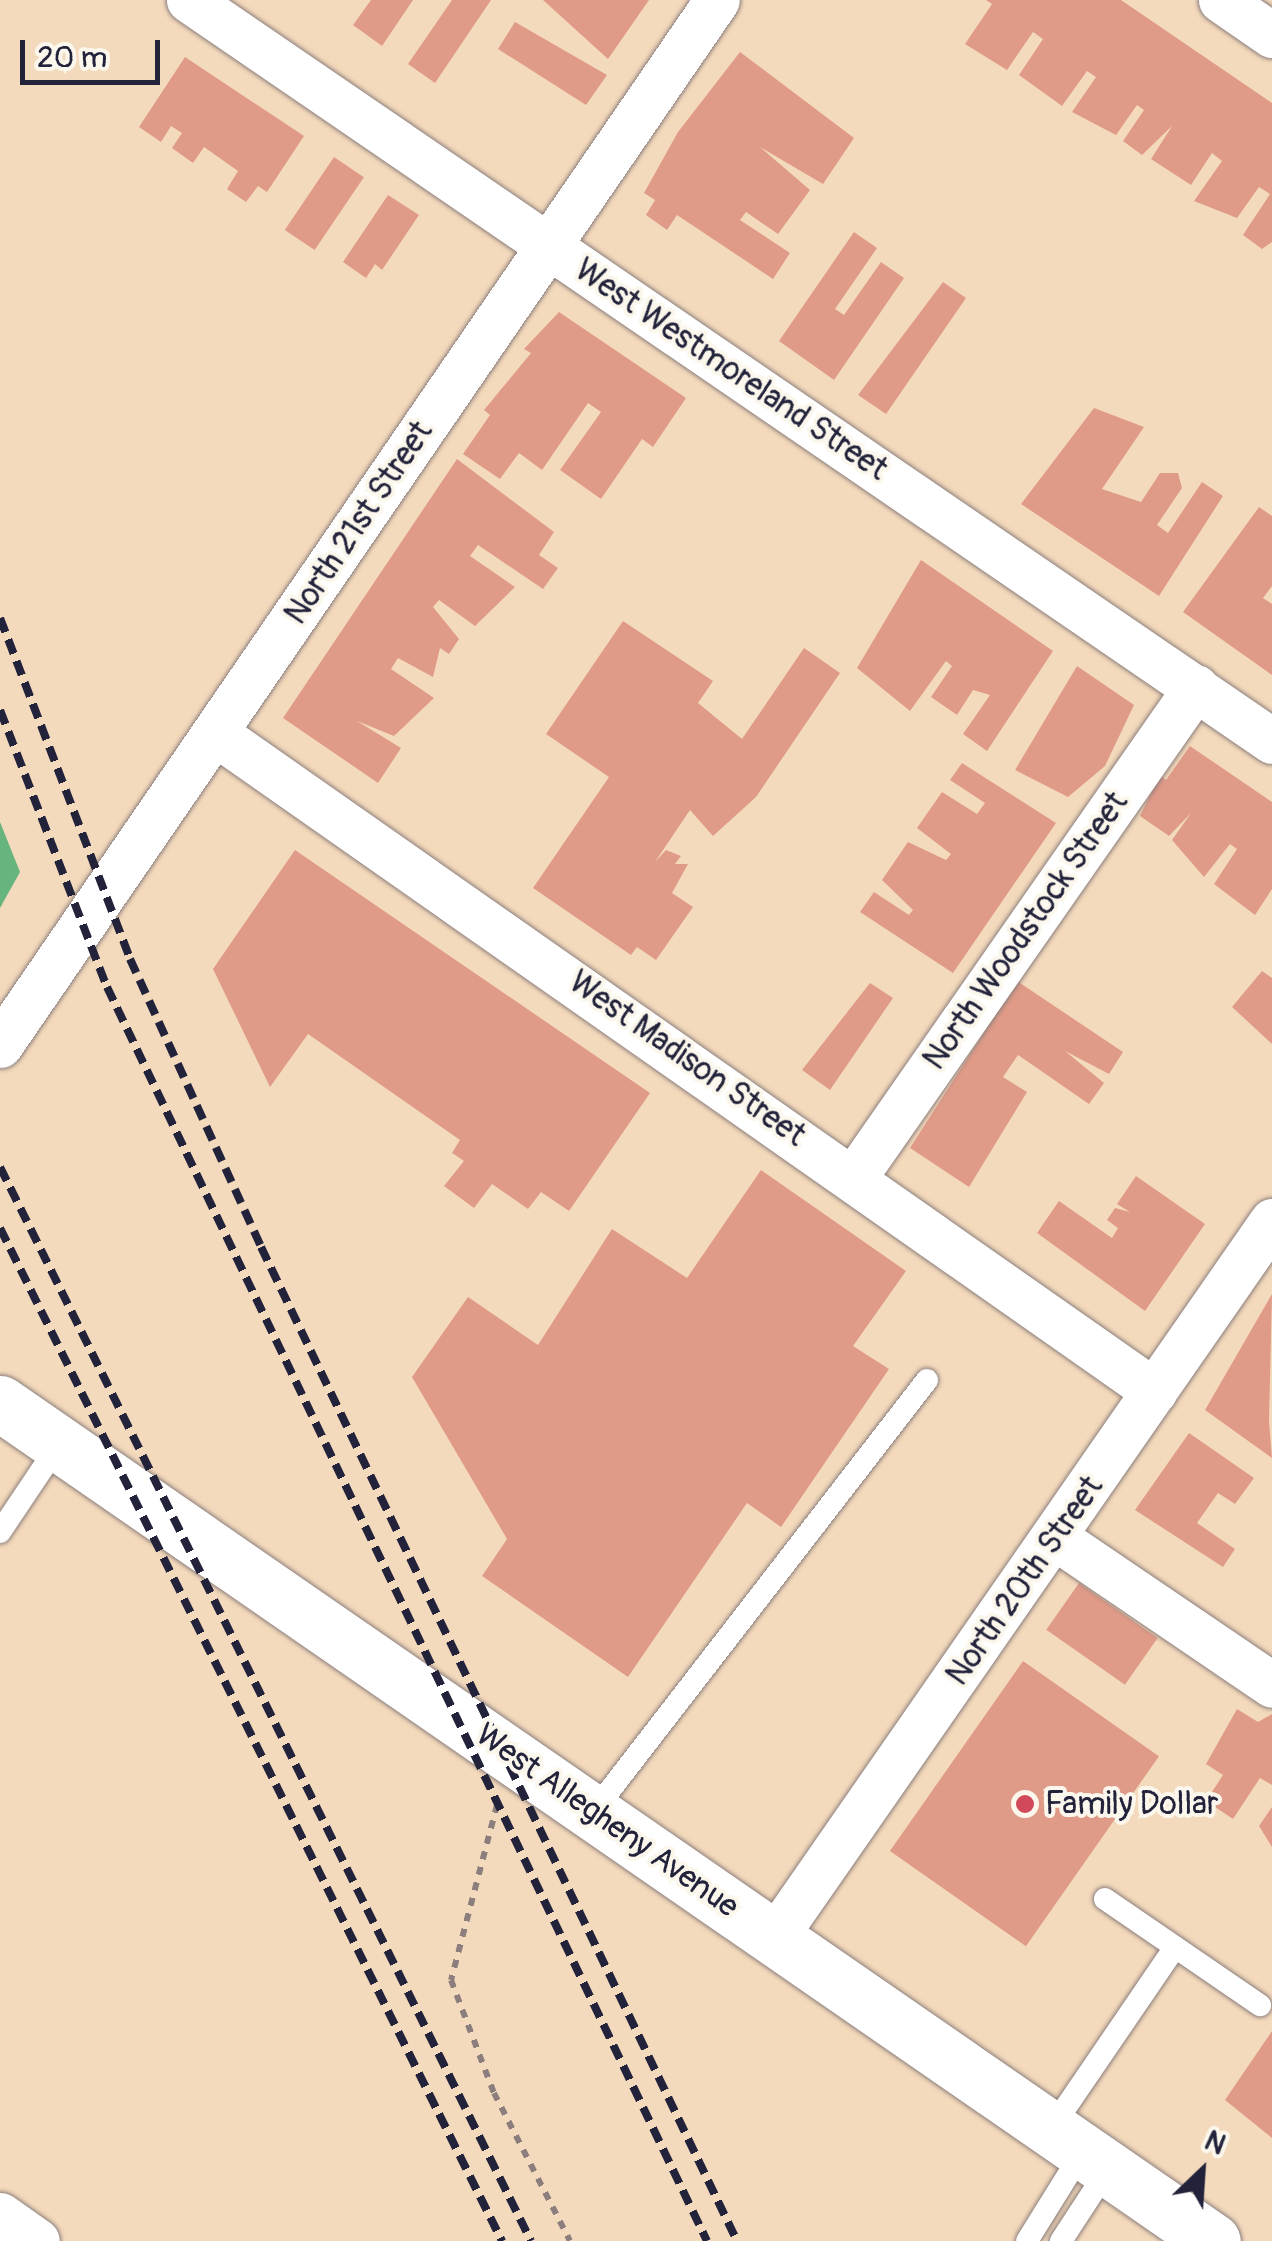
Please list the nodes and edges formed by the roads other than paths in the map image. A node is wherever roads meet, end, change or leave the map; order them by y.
1 (189, 0) edge
2 (717, 0) edge
3 (1221, 0) edge
4 (1272, 35) edge
5 (549, 246) junction
6 (1196, 687) junction
7 (215, 733) junction
8 (1272, 741) edge
9 (0, 1045) edge
10 (855, 1176) junction
11 (1271, 1225) edge
12 (927, 1380) dead end
13 (1154, 1391) junction
14 (0, 1403) edge
15 (60, 1444) junction
16 (1, 1527) edge
17 (1056, 1538) junction
18 (1272, 1685) edge
19 (593, 1812) junction
20 (1105, 1899) dead end
21 (774, 1938) junction
22 (1175, 1947) junction
23 (1260, 2005) dead end
24 (1081, 2150) junction
25 (0, 2215) edge
26 (38, 2241) edge
27 (1027, 2241) edge
28 (1060, 2241) edge
29 (1213, 2241) edge

1 - 5 street, West Westmoreland Street
2 - 5 street, North 21st Street
3 - 4 street
5 - 6 street, West Westmoreland Street
5 - 7 street, North 21st Street
6 - 8 street, West Westmoreland Street
6 - 10 street, North Woodstock Street
7 - 9 street, North 21st Street
7 - 10 street, West Madison Street
10 - 13 street, West Madison Street
11 - 13 street, North 20th Street
12 - 19 lane
13 - 17 street, North 20th Street
14 - 15 main road, West Allegheny Avenue
15 - 16 lane
15 - 19 main road, West Allegheny Avenue
17 - 18 street
17 - 21 street, North 20th Street
19 - 21 main road, West Allegheny Avenue
20 - 22 lane
21 - 24 main road, West Allegheny Avenue
22 - 23 lane
22 - 24 lane
24 - 27 lane
24 - 28 lane
24 - 29 main road, West Allegheny Avenue
25 - 26 street

